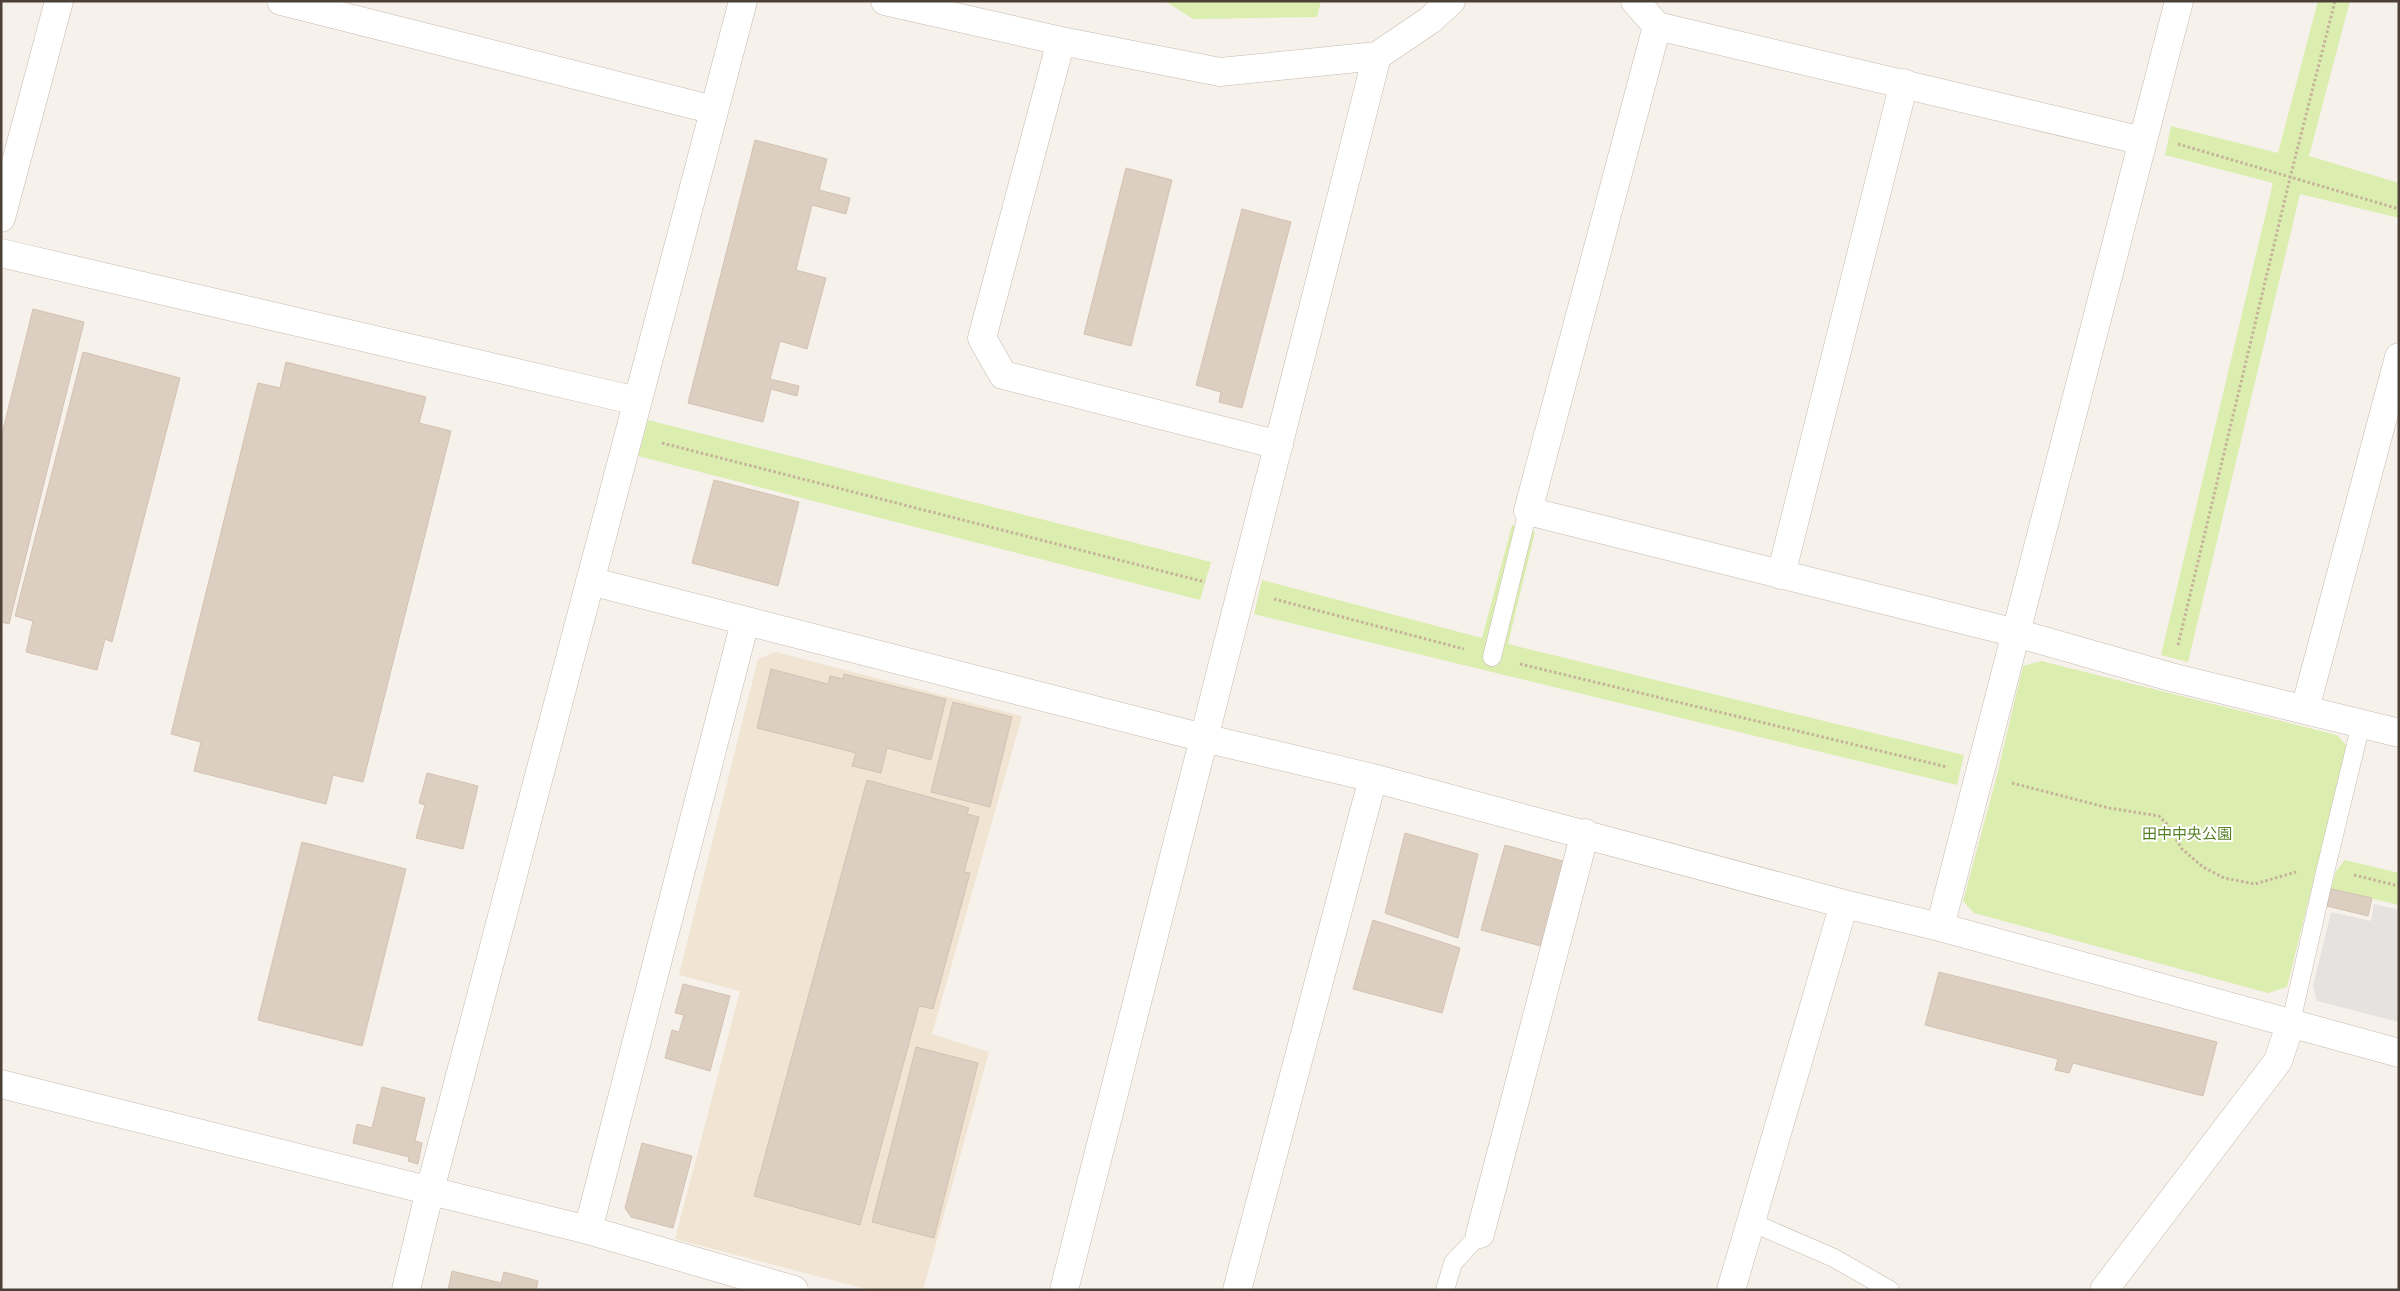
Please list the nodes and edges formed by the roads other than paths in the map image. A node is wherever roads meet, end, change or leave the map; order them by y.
1 (59, 1) edge
2 (281, 1) edge
3 (743, 1) edge
4 (885, 1) edge
5 (1451, 1) edge
6 (1635, 1) edge
7 (2179, 1) edge
8 (917, 5) edge
9 (1658, 26) junction
10 (1061, 40) junction
11 (1378, 56) junction
12 (1904, 83) junction
13 (714, 110) junction
14 (2143, 141) junction
15 (1, 218) edge
16 (1, 253) edge
17 (2399, 358) edge
18 (637, 401) junction
19 (1279, 445) junction
20 (1528, 511) junction
21 (1781, 575) junction
22 (590, 581) junction
23 (745, 622) junction
24 (2016, 633) junction
25 (1492, 657) road end
26 (2305, 709) junction
27 (2361, 724) junction
28 (2399, 733) edge
29 (1204, 738) junction
30 (1373, 778) junction
31 (1585, 834) junction
32 (1844, 904) junction
33 (1940, 928) junction
34 (2291, 1022) junction
35 (2399, 1053) edge
36 (1, 1084) edge
37 (430, 1190) junction
38 (1751, 1222) junction
39 (588, 1230) junction
40 (1480, 1234) joint
41 (406, 1290) edge
42 (794, 1290) edge
43 (1064, 1290) edge
44 (1237, 1290) edge
45 (1446, 1290) edge
46 (1731, 1290) edge
47 (1890, 1290) edge
48 (2104, 1290) edge

1 - 15 street
2 - 13 street
3 - 13 street
4 - 8 street
5 - 11 street
6 - 9 street
7 - 14 street
8 - 10 street
9 - 12 street
9 - 20 street
10 - 11 street
10 - 19 street
11 - 19 street
12 - 14 street
12 - 21 street
13 - 18 street
14 - 24 street
16 - 18 street
17 - 26 street
18 - 22 street
19 - 29 street
20 - 21 street
20 - 25 lane
21 - 24 street
22 - 23 street
22 - 37 street
23 - 29 street
23 - 39 street
24 - 26 street
24 - 33 street
26 - 27 street
27 - 28 street
27 - 34 lane
29 - 30 street
29 - 43 street
30 - 31 street
30 - 44 street
31 - 32 street
31 - 40 street
32 - 33 street
32 - 38 street
33 - 34 street
34 - 35 street
34 - 48 street
36 - 37 street
37 - 39 street
37 - 41 street
38 - 46 street
38 - 47 lane
39 - 42 street
40 - 45 lane

